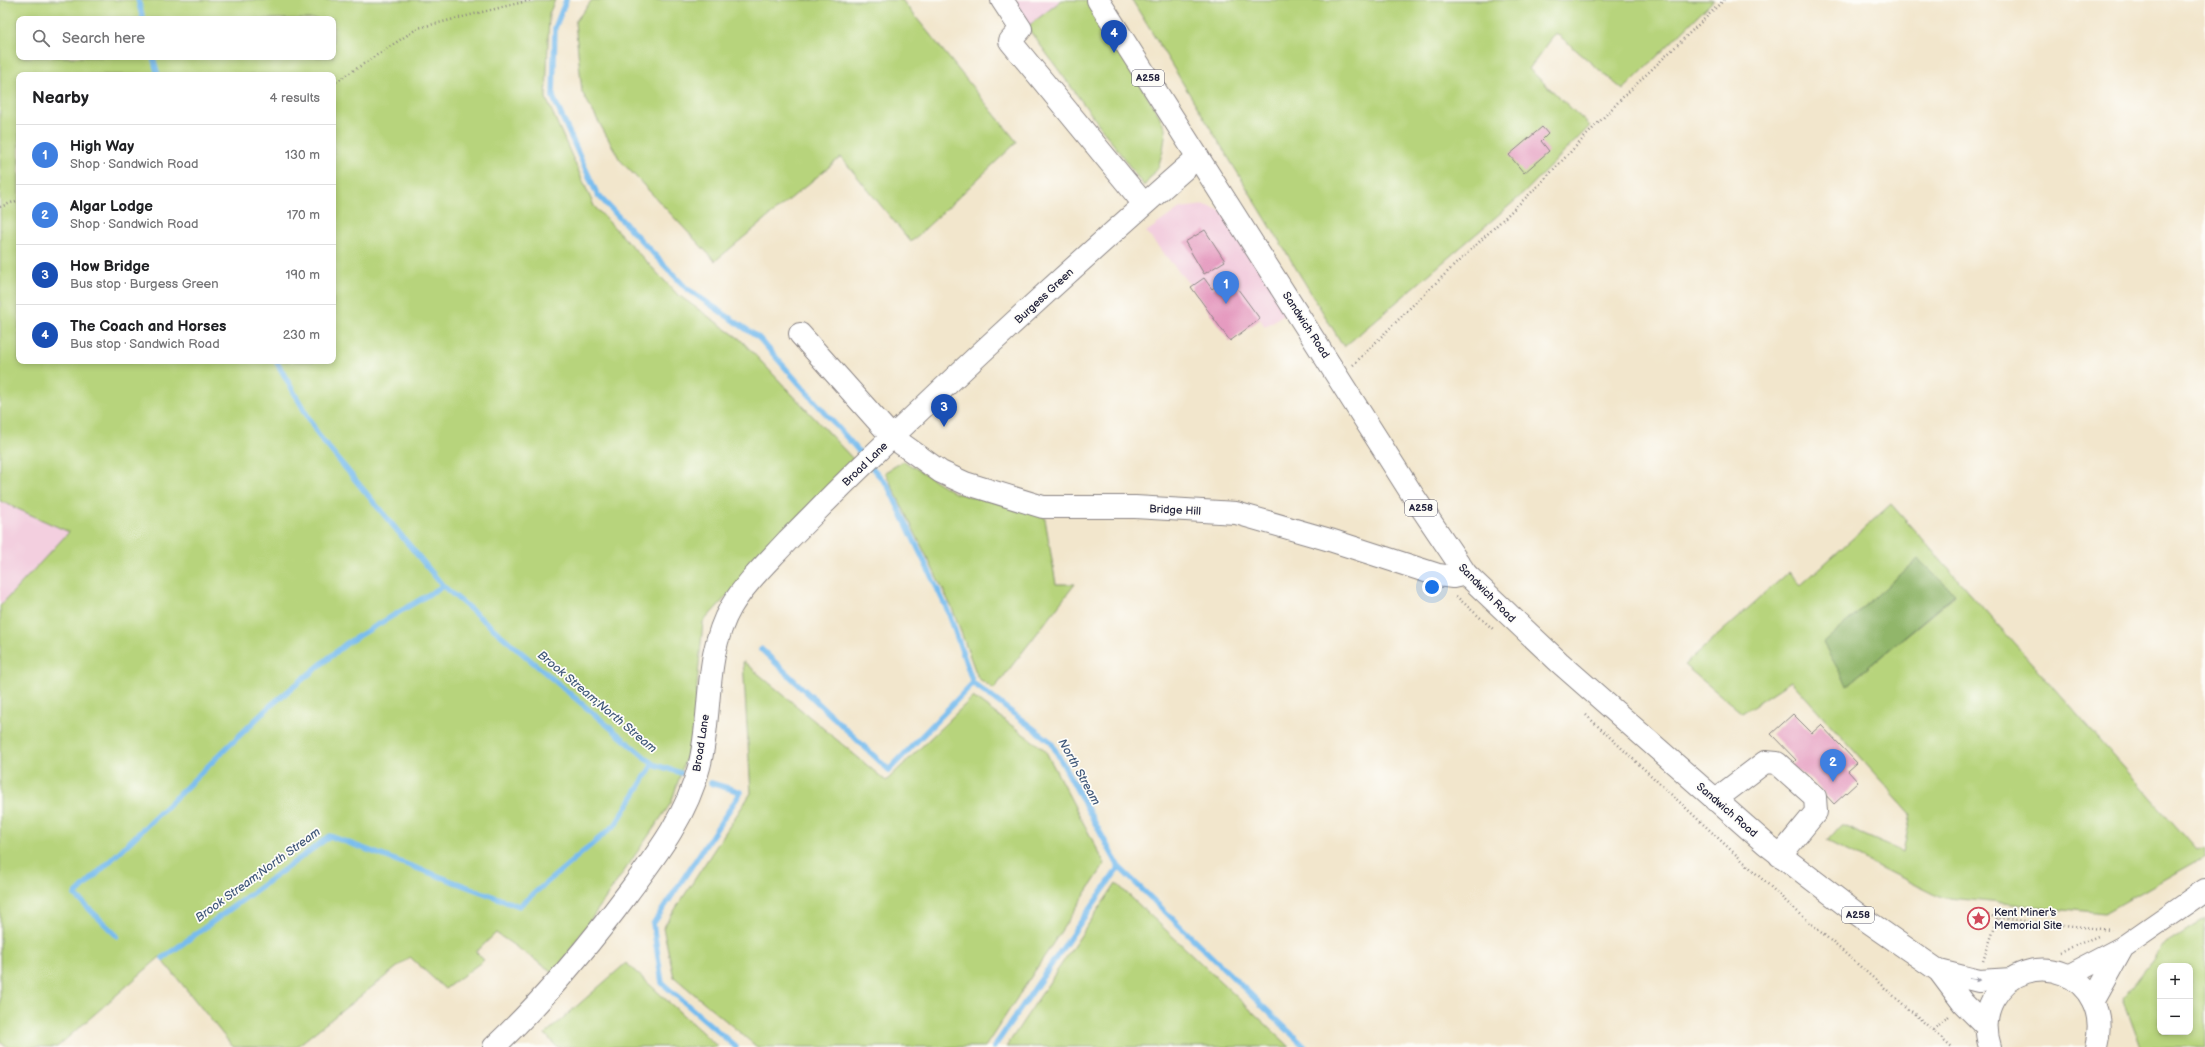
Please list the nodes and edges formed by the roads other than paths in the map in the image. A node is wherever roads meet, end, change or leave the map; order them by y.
1 (1002, 0) edge
2 (1098, 0) edge
3 (1198, 157) junction
4 (1144, 204) junction
5 (800, 334) dead end
6 (892, 437) junction
7 (1466, 574) junction
8 (1715, 800) junction
9 (1780, 856) junction
10 (2205, 890) edge
11 (2117, 934) junction
12 (1939, 971) junction
13 (2068, 976) junction
14 (2012, 979) junction
15 (2093, 1000) junction
16 (1988, 1037) edge
17 (494, 1047) edge
18 (2096, 1047) edge

1 - 4 street
2 - 3 street, Sandwich Road / A258
3 - 4 street, Burgess Green
3 - 7 street, Sandwich Road / A258
4 - 6 street, Burgess Green
5 - 6 street, Bridge Hill
6 - 7 street, Bridge Hill
6 - 17 street, Broad Lane
7 - 8 street, Sandwich Road / A258
8 - 9 street, Sandwich Road / A258
8 - 9 street
9 - 12 street, Sandwich Road / A258
10 - 11 street
11 - 13 street
11 - 15 street
12 -> 14 street, Sandwich Road / A258
12 - 16 street, Sandwich Road / A258
13 - 14 street
13 - 15 street
14 - 16 street
15 - 18 street

